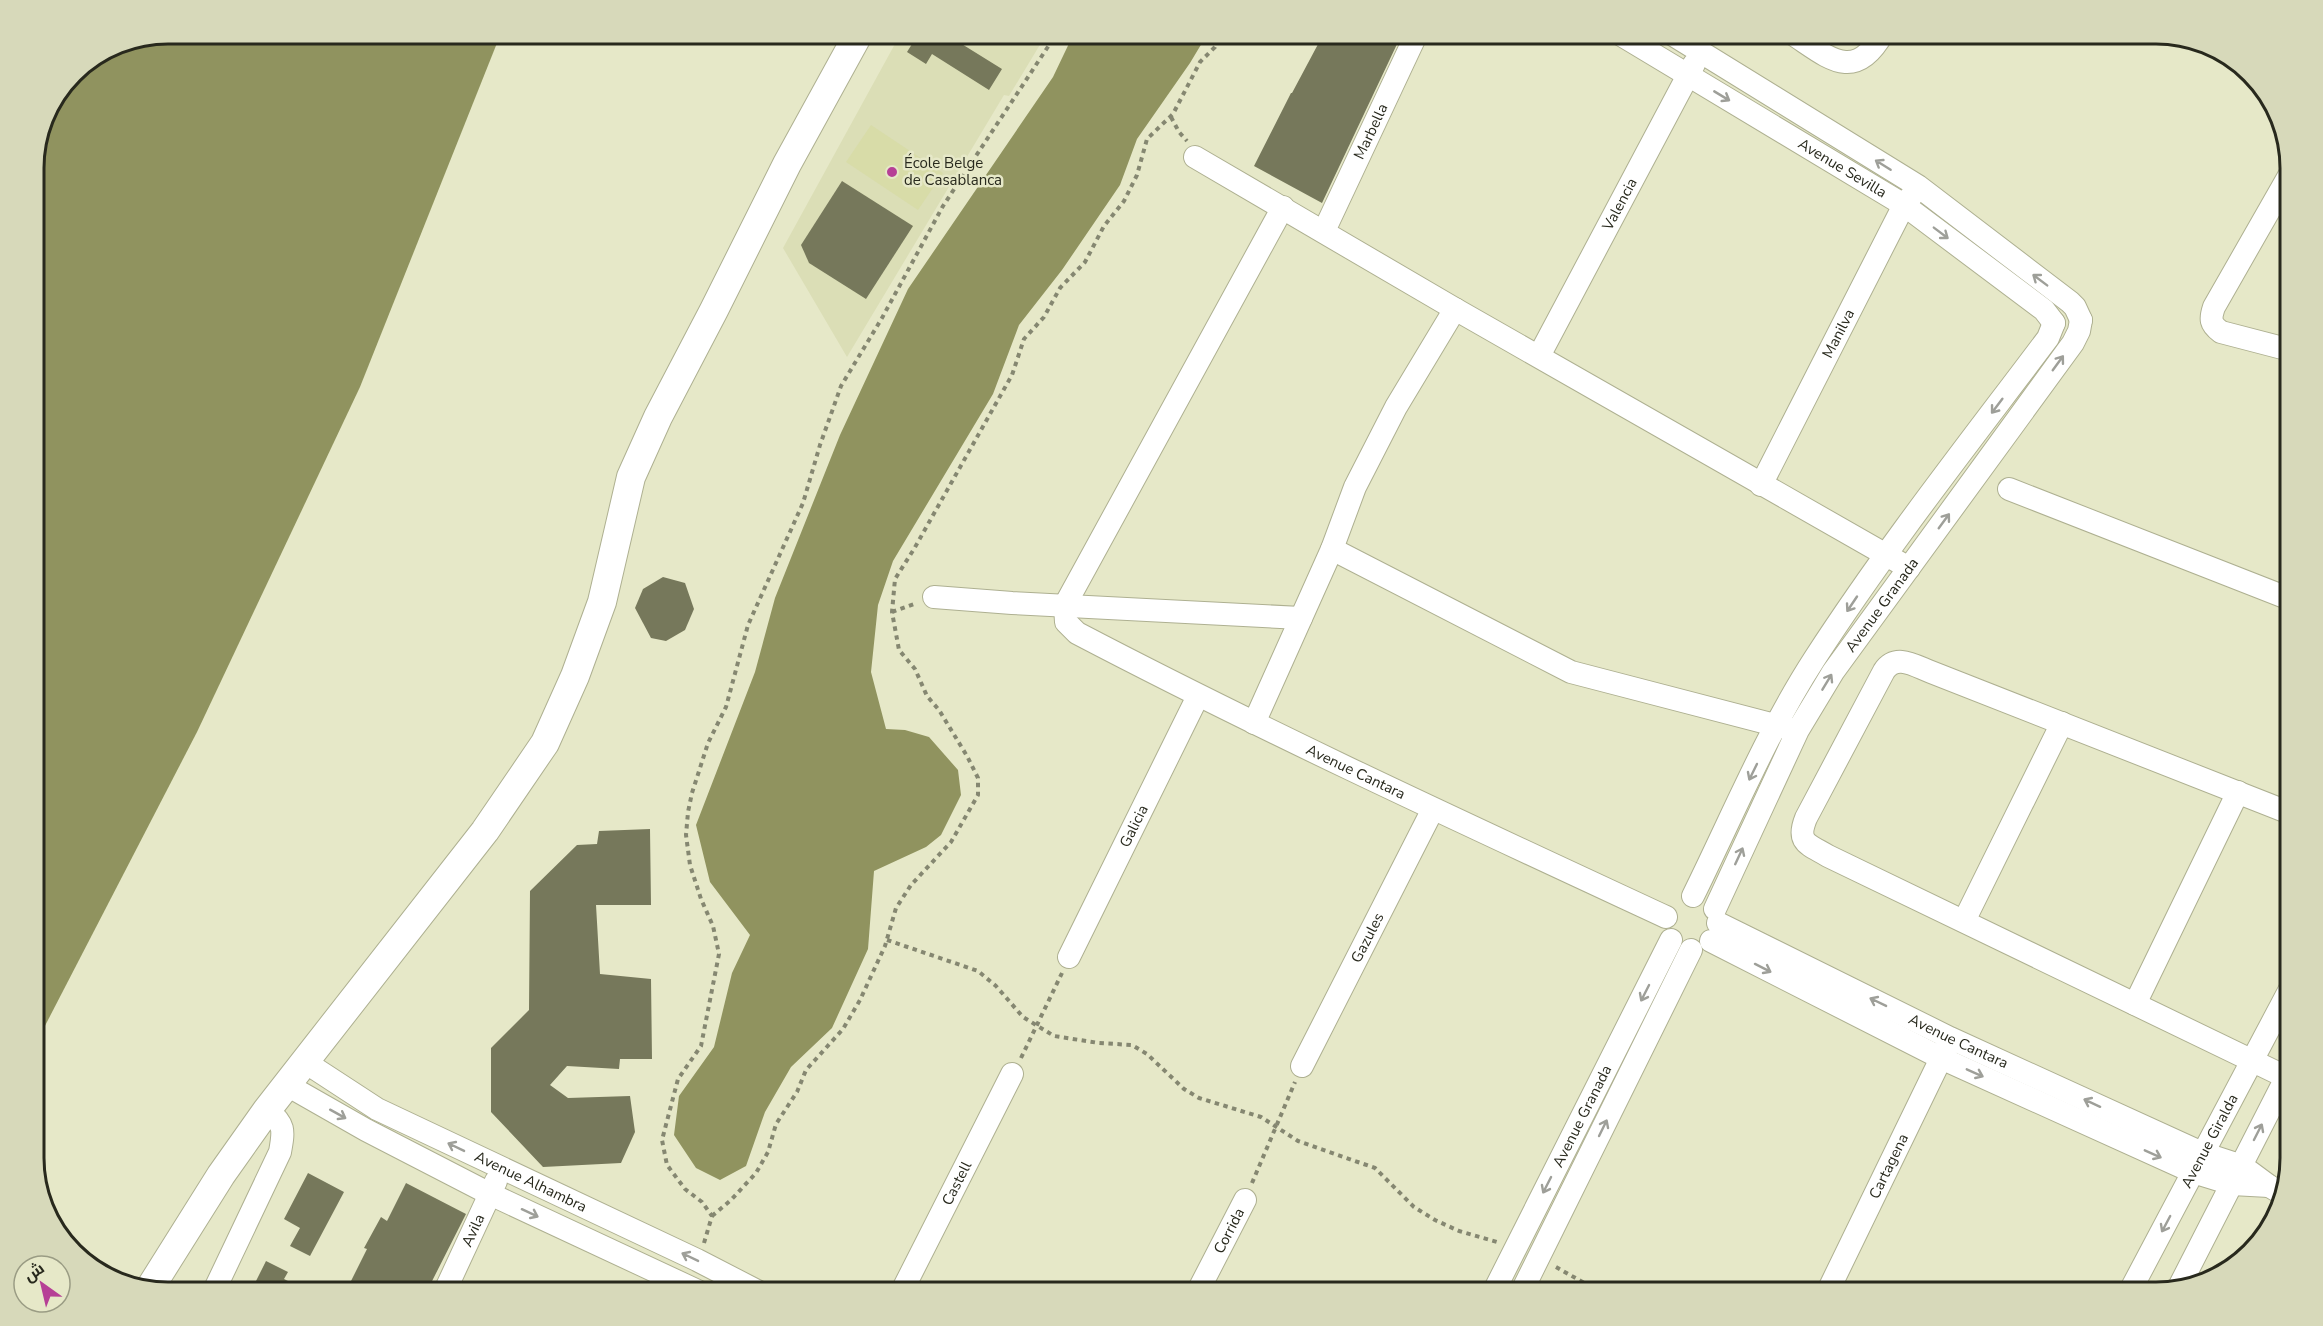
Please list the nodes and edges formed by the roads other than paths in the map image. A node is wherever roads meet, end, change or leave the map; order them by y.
1 (853, 44) edge
2 (1412, 44) edge
3 (1636, 44) edge
4 (1689, 44) edge
5 (1809, 44) edge
6 (1876, 44) edge
7 (1702, 52) junction
8 (1687, 75) junction
9 (1195, 157) road end
10 (1918, 186) junction
11 (2279, 193) edge
12 (1904, 205) junction
13 (1283, 207) junction
14 (1324, 231) junction
15 (1455, 309) junction
16 (2081, 320) junction
17 (2054, 323) junction
18 (2279, 347) edge
19 (1539, 356) junction
20 (1761, 485) junction
21 (2009, 489) dead end
22 (1332, 549) junction
23 (1885, 556) junction
24 (1909, 568) junction
25 (2279, 595) edge
26 (934, 597) dead end
27 (1065, 605) junction
28 (1301, 618) junction
29 (1198, 696) junction
30 (1254, 723) junction
31 (2062, 723) junction
32 (1787, 728) junction
33 (2238, 792) junction
34 (1433, 809) junction
35 (2280, 809) edge
36 (1692, 896) junction
37 (1666, 916) junction
38 (1964, 921) junction
39 (1701, 933) junction
40 (1069, 957) road end
41 (2135, 1004) junction
42 (2280, 1007) edge
43 (1946, 1048) junction
44 (2251, 1060) junction
45 (305, 1062) junction
46 (1302, 1066) road end
47 (2280, 1071) edge
48 (1012, 1074) road end
49 (287, 1085) junction
50 (2280, 1090) edge
51 (267, 1110) junction
52 (2198, 1163) junction
53 (501, 1169) junction
54 (2237, 1175) junction
55 (2275, 1189) edge
56 (490, 1194) junction
57 (1245, 1200) road end
58 (2183, 1279) edge
59 (154, 1281) edge
60 (218, 1282) edge
61 (449, 1282) edge
62 (678, 1282) edge
63 (727, 1282) edge
64 (907, 1282) edge
65 (1203, 1282) edge
66 (1498, 1282) edge
67 (1526, 1282) edge
68 (1832, 1282) edge
69 (2135, 1282) edge

1 - 45 street
2 - 14 street, Marbella
3 - 8 street, Avenue Sevilla
4 - 7 street, Avenue Sevilla
5 - 6 street
7 - 8 street, Valencia
10 -> 7 street, Avenue Sevilla
8 -> 12 street, Avenue Sevilla
8 - 19 street, Valencia
9 - 13 street
10 - 12 street, Manilva
16 -> 10 street, Avenue Sevilla
11 - 18 street
12 -> 17 street, Avenue Sevilla
12 - 20 street, Manilva
13 - 14 street
13 - 27 street
14 - 15 street
15 - 19 street
15 - 22 street
16 - 17 street
24 -> 16 street, Avenue Granada
17 -> 23 street, Avenue Granada
19 - 20 street
20 - 23 street
21 - 25 street
22 - 28 street
22 - 32 street
23 - 24 street
23 -> 32 street, Avenue Granada
32 -> 24 street, Avenue Granada
26 - 27 street
27 - 28 street
27 - 29 street, Avenue Cantara
28 - 30 street
29 - 30 street, Avenue Cantara
29 - 40 street, Galicia
30 - 34 street, Avenue Cantara
31 - 33 street
31 - 38 street
31 - 38 street
32 -> 36 street, Avenue Granada
39 -> 32 street, Avenue Granada
33 - 35 street
33 - 41 street
34 - 37 street, Avenue Cantara
34 - 46 street, Gazules
36 - 37 street
36 - 39 street
37 - 39 street
38 - 41 street
39 - 43 street
39 -> 66 street, Avenue Granada
67 -> 39 street, Avenue Granada
41 - 44 street
42 - 44 street, Avenue Giralda
43 - 52 street
43 - 68 street, Cartagena
44 - 47 street
44 - 52 street, Avenue Giralda
45 - 49 street
53 -> 45 street, Avenue Alhambra
48 - 64 street, Castell
49 - 51 street
49 -> 56 street, Avenue Alhambra
54 -> 50 street
51 - 59 street
51 - 60 street
52 - 54 street
52 -> 69 street, Avenue Giralda
53 - 56 street, Avila
63 -> 53 street, Avenue Alhambra
54 - 55 street
54 - 58 street
56 - 61 street, Avila
56 -> 62 street, Avenue Alhambra
57 - 65 street, Corrida

